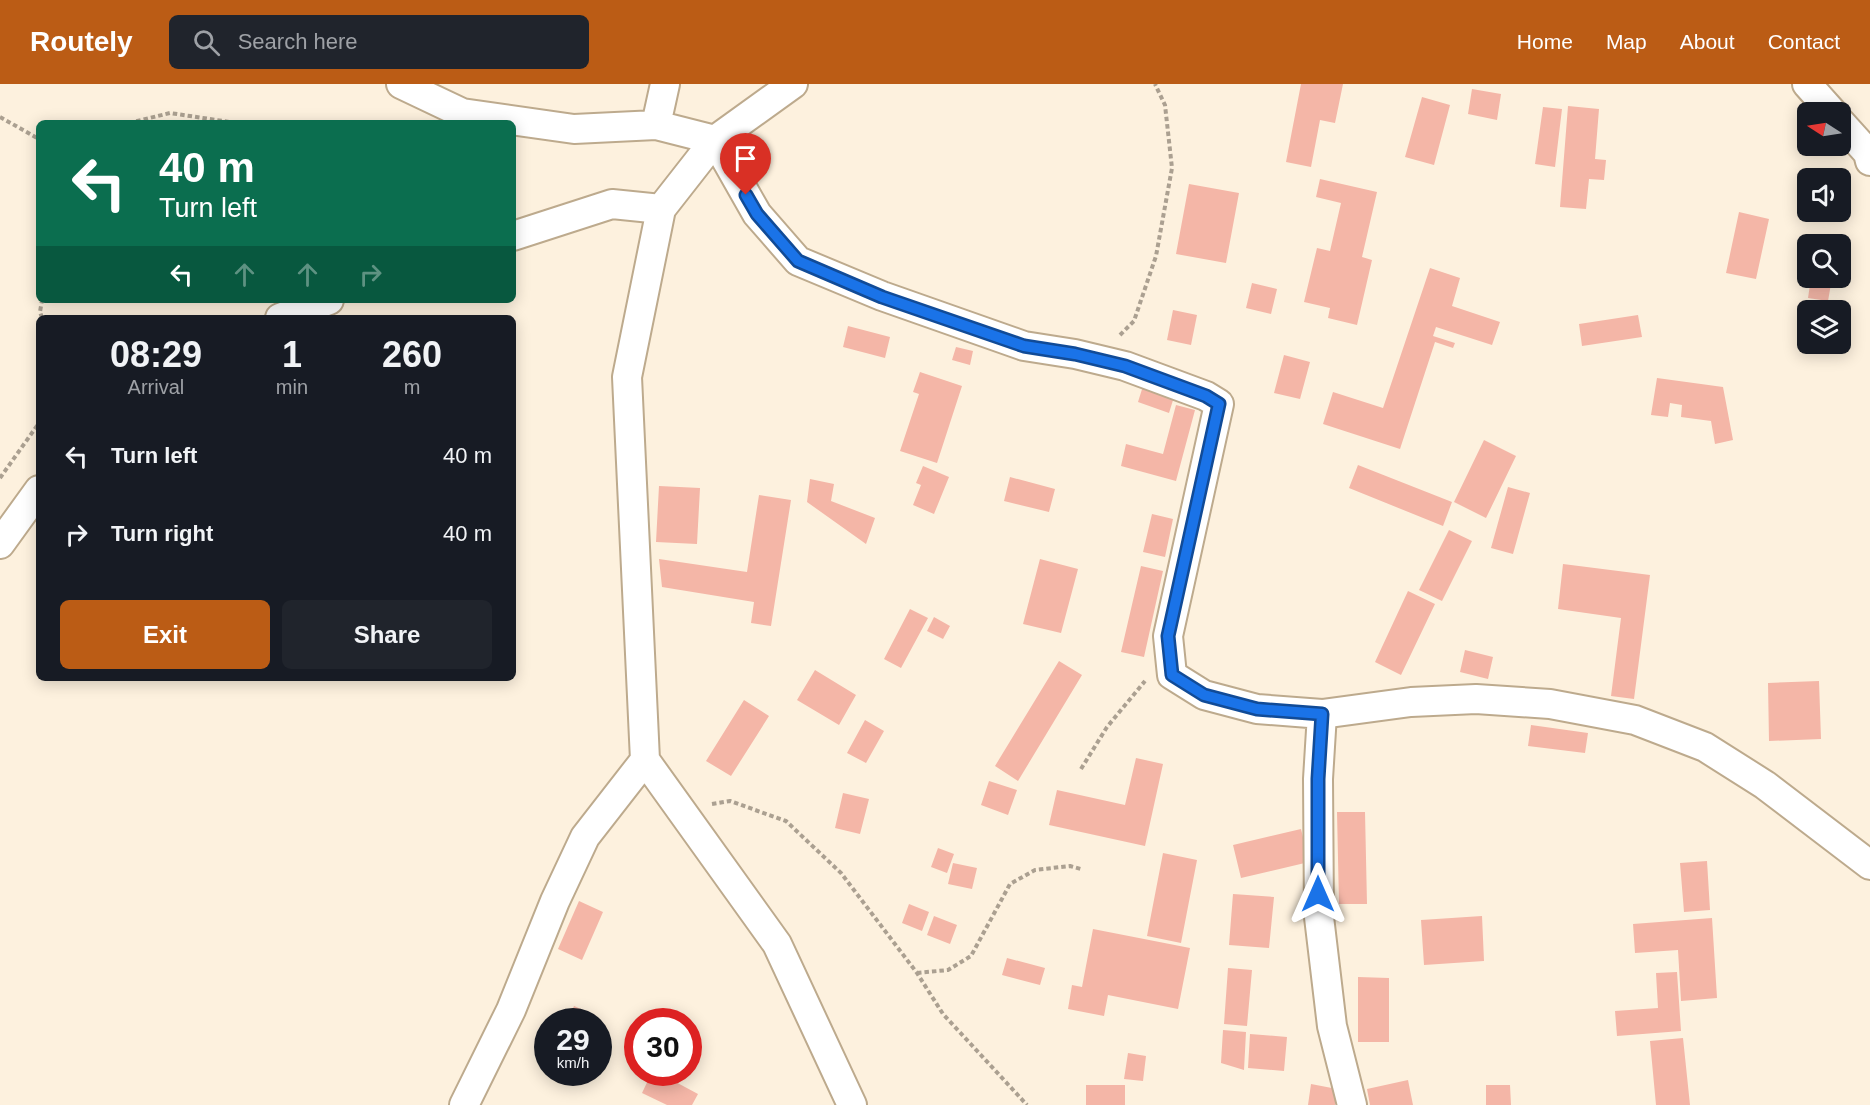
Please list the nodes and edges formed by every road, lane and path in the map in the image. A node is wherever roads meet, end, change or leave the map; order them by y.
1 (402, 84) edge
2 (665, 84) edge
3 (793, 84) edge
4 (1155, 84) edge
5 (1807, 84) edge
6 (1823, 102) edge
7 (0, 117) edge
8 (141, 120) edge
9 (216, 120) edge
10 (511, 120) edge
11 (516, 121) edge
12 (656, 125) junction
13 (1851, 134) edge
14 (36, 137) edge
15 (715, 140) junction
16 (1870, 161) edge
17 (661, 209) junction
18 (516, 235) edge
19 (321, 303) edge
20 (288, 315) edge
21 (1097, 359) junction
22 (36, 427) edge
23 (0, 478) edge
24 (36, 494) edge
25 (0, 544) edge
26 (1172, 675) junction
27 (1322, 714) junction
28 (645, 760) junction
29 (1081, 770) dead end
30 (678, 808) junction
31 (1870, 865) edge
32 (1081, 869) dead end
33 (918, 973) junction
34 (464, 1105) edge
35 (852, 1105) edge
36 (1027, 1105) edge
37 (1352, 1105) edge

1 - 10 street
2 - 12 street
3 - 15 street
4 - 21 path
5 - 6 street
7 - 14 path
8 - 9 path
11 - 12 street
12 - 15 street
13 - 16 street
15 - 17 street
15 - 21 street
17 - 18 street
17 - 28 street
19 - 20 street
21 - 26 street
22 - 23 path
24 - 25 street
26 - 27 street
26 - 29 path
27 - 31 street
27 - 37 street
28 - 30 street
28 - 34 street
30 - 33 path
30 - 35 street
32 - 33 path
33 - 36 path

